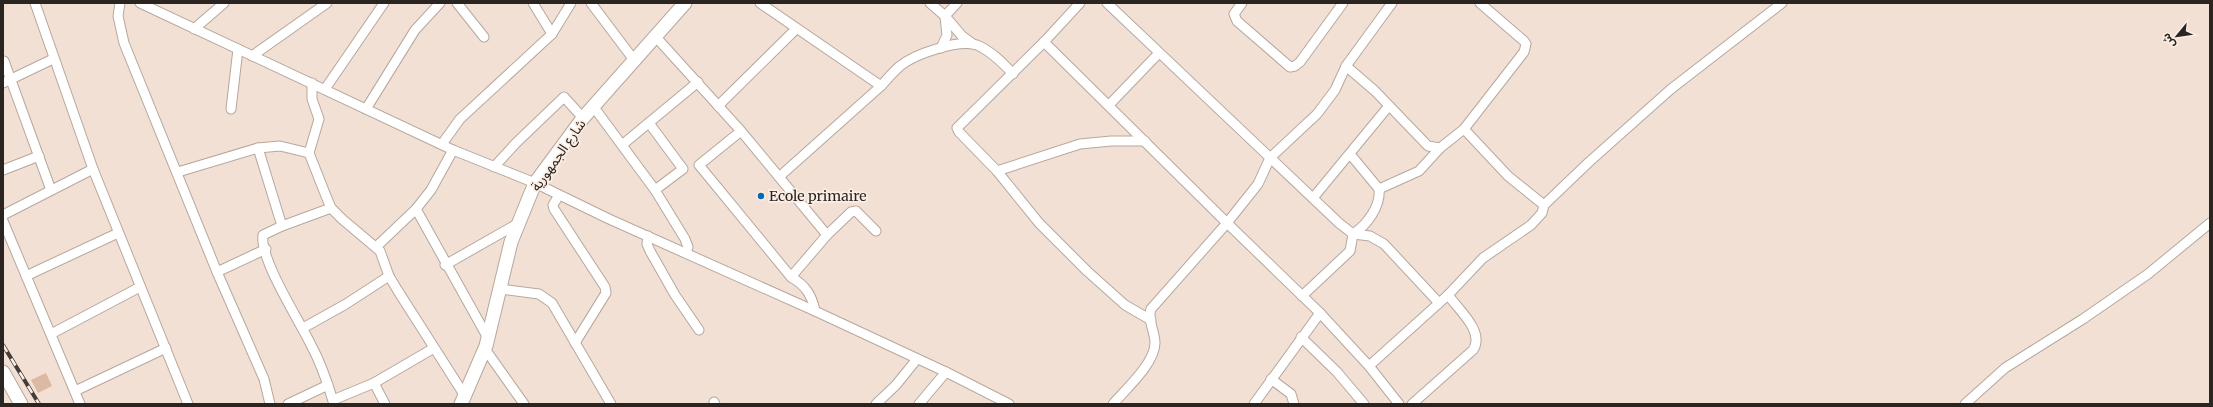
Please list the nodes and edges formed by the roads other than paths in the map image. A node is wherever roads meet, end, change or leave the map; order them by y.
1 (34, 3) edge
2 (120, 3) edge
3 (224, 3) edge
4 (327, 3) edge
5 (384, 3) edge
6 (440, 3) edge
7 (457, 3) edge
8 (533, 3) edge
9 (571, 3) edge
10 (591, 3) edge
11 (685, 3) edge
12 (930, 3) edge
13 (957, 3) edge
14 (1080, 3) edge
15 (1107, 3) edge
16 (1242, 3) edge
17 (1343, 3) edge
18 (1392, 3) edge
19 (1480, 3) edge
20 (1782, 3) edge
21 (143, 4) edge
22 (766, 5) edge
23 (945, 16) junction
24 (796, 28) junction
25 (194, 29) junction
26 (552, 34) junction
27 (655, 36) junction
28 (484, 37) dead end
29 (1044, 42) junction
30 (976, 45) junction
31 (941, 48) junction
32 (238, 50) junction
33 (1159, 53) junction
34 (252, 56) junction
35 (53, 59) junction
36 (634, 60) junction
37 (4, 61) dead end
38 (1346, 66) junction
39 (1013, 74) junction
40 (7, 81) edge
41 (698, 82) junction
42 (312, 83) junction
43 (881, 86) junction
44 (325, 89) junction
45 (1109, 105) junction
46 (593, 106) junction
47 (718, 106) junction
48 (1388, 107) junction
49 (231, 109) dead end
50 (366, 109) junction
51 (583, 118) junction
52 (649, 123) junction
53 (1464, 129) junction
54 (741, 132) junction
55 (1145, 141) junction
56 (442, 144) junction
57 (622, 145) junction
58 (258, 148) junction
59 (1440, 148) junction
60 (453, 150) junction
61 (309, 153) junction
62 (1350, 154) junction
63 (39, 156) junction
64 (1270, 158) junction
65 (699, 165) junction
66 (494, 167) junction
67 (93, 169) junction
68 (683, 169) junction
69 (3, 170) edge
70 (997, 171) junction
71 (178, 172) junction
72 (779, 177) junction
73 (535, 183) junction
74 (1379, 189) junction
75 (51, 190) junction
76 (655, 190) junction
77 (559, 195) junction
78 (1313, 198) junction
79 (1544, 205) junction
80 (332, 208) junction
81 (416, 209) junction
82 (3, 215) edge
83 (3, 221) edge
84 (1227, 223) junction
85 (2210, 223) edge
86 (517, 224) junction
87 (282, 226) junction
88 (876, 231) dead end
89 (118, 233) junction
90 (1353, 234) junction
91 (827, 235) junction
92 (648, 236) junction
93 (376, 247) junction
94 (266, 249) junction
95 (686, 252) junction
96 (445, 265) junction
97 (216, 272) junction
98 (26, 276) junction
99 (389, 276) junction
100 (791, 277) junction
101 (140, 287) junction
102 (500, 289) junction
103 (1448, 295) junction
104 (1302, 296) junction
105 (1439, 303) junction
106 (815, 311) junction
107 (1320, 313) junction
108 (1151, 320) junction
109 (302, 328) junction
110 (699, 330) dead end
111 (50, 334) junction
112 (1301, 338) junction
113 (575, 343) junction
114 (487, 344) junction
115 (166, 348) junction
116 (434, 348) junction
117 (917, 359) junction
118 (1369, 366) junction
119 (3, 372) edge
120 (946, 372) junction
121 (1272, 379) junction
122 (374, 383) junction
123 (328, 385) junction
124 (75, 391) junction
125 (463, 400) edge
126 (334, 402) edge
127 (21, 404) edge
128 (80, 404) edge
129 (188, 404) edge
130 (270, 404) edge
131 (288, 404) edge
132 (385, 404) edge
133 (524, 404) edge
134 (611, 404) edge
135 (876, 404) edge
136 (919, 404) edge
137 (1009, 404) edge
138 (1113, 404) edge
139 (1254, 404) edge
140 (1294, 404) edge
141 (1364, 404) edge
142 (1399, 404) edge
143 (1412, 404) edge
144 (1966, 404) edge

1 - 35 street
2 - 71 street
3 - 25 street
4 - 34 street
5 - 44 street
6 - 50 street
7 - 28 street
8 - 26 street
9 - 26 street
10 - 36 street
11 - 27 main road, شارع الجمهورية
12 - 23 street
13 - 23 street
14 - 29 street
15 - 33 street
16 - 17 street
18 - 38 street
19 - 53 street
20 - 79 street
21 - 25 street
22 - 24 street
23 - 30 street
23 - 31 street
24 - 43 street
24 - 47 street
25 - 32 street
26 - 56 street
27 - 36 main road, شارع الجمهورية
27 - 41 street
29 - 39 street
29 - 45 street
30 - 31 street
30 - 39 street
31 - 43 street
32 - 34 street
32 - 49 street
33 - 45 street
33 - 64 street
34 - 42 street
35 - 40 street
35 - 67 street
36 - 46 main road, شارع الجمهورية
37 - 40 street
38 - 48 street
38 - 64 street
39 - 70 street
40 - 63 street
41 - 47 street
41 - 52 street
42 - 44 street
42 - 61 street
43 - 72 street
44 - 50 street
45 - 55 street
46 - 51 main road, شارع الجمهورية
46 - 57 street
47 - 54 street
48 - 59 street
48 - 62 street
50 - 56 street
51 - 66 street
51 - 73 main road, شارع الجمهورية
52 - 57 street
52 - 68 street
53 - 59 street
53 - 79 street
54 - 65 street
54 - 72 street
55 - 70 street
55 - 84 street
56 - 60 street
57 - 76 street
58 - 61 street
58 - 71 street
58 - 87 street
59 - 74 street
60 - 66 street
60 - 81 street
61 - 80 street
62 - 74 street
62 - 78 street
63 - 69 street
63 - 75 street
64 - 78 street
64 - 84 street
65 - 68 street
65 - 100 street
66 - 73 street
67 - 75 street
67 - 89 street
68 - 76 street
70 - 108 street
71 - 97 street
72 - 91 street
73 - 77 street
73 - 86 main road, شارع الجمهورية
74 - 90 street
75 - 82 street
76 - 95 street
77 - 92 street
77 - 113 street
78 - 90 street
79 - 103 street
80 - 87 street
80 - 93 street
81 - 93 street
81 - 96 street
83 - 98 street
84 - 104 street
84 - 108 street
85 - 144 street
86 - 96 street
86 - 102 main road, شارع الجمهورية
87 - 94 street
88 - 91 street
89 - 98 street
89 - 101 street
90 - 104 street
90 - 105 street
91 - 100 street
92 - 95 street
92 - 110 street
93 - 99 street
94 - 97 street
94 - 109 street
95 - 106 street
96 - 114 street
97 - 130 street
98 - 111 street
99 - 109 street
99 - 116 street
100 - 106 street
101 - 111 street
101 - 115 street
102 - 113 street
102 - 114 main road, شارع الجمهورية
103 - 105 street
103 - 143 street
104 - 107 street
105 - 118 street
106 - 117 street
107 - 112 street
107 - 118 street
108 - 138 street
109 - 123 street
111 - 124 street
112 - 121 street
112 - 141 street
113 - 134 street
114 - 125 main road, شارع الجمهورية
114 - 133 street
115 - 124 street
115 - 129 street
116 - 122 street
116 - 125 street
117 - 120 street
117 - 135 street
118 - 142 street
119 - 127 main road
120 - 136 street
120 - 137 street
121 - 139 street
121 - 140 street
122 - 126 street
122 - 132 street
123 - 126 street
123 - 131 street
124 - 128 street

